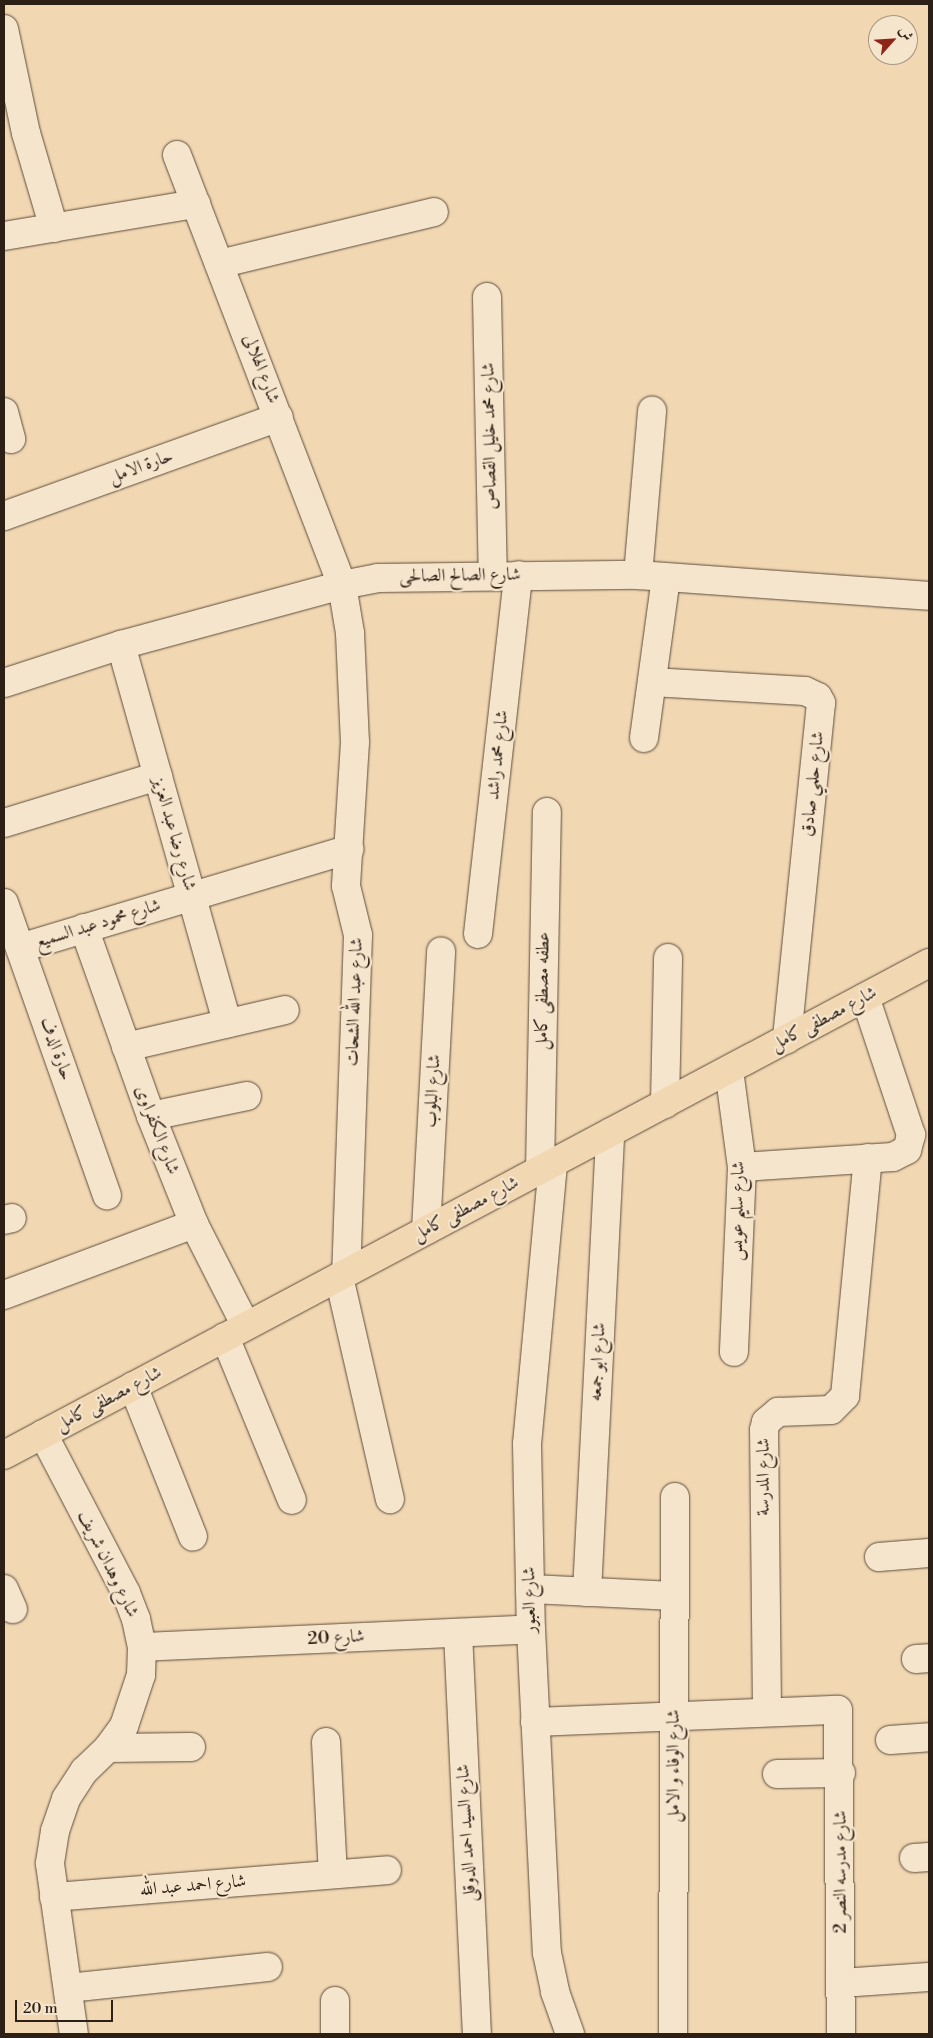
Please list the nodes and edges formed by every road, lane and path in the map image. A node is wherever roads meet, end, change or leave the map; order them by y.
1 (4, 28) edge
2 (177, 155) dead end
3 (196, 204) junction
4 (434, 212) dead end
5 (54, 228) junction
6 (4, 236) edge
7 (219, 264) junction
8 (487, 297) dead end
9 (652, 411) dead end
10 (4, 412) edge
11 (279, 417) junction
12 (11, 439) dead end
13 (4, 516) edge
14 (505, 575) junction
15 (638, 575) junction
16 (666, 577) junction
17 (342, 584) junction
18 (929, 596) edge
19 (121, 645) junction
20 (4, 682) edge
21 (652, 682) junction
22 (644, 738) dead end
23 (158, 776) junction
24 (547, 812) dead end
25 (4, 823) edge
26 (349, 849) junction
27 (191, 896) junction
28 (4, 904) edge
29 (84, 928) junction
30 (478, 934) dead end
31 (20, 948) junction
32 (441, 951) dead end
33 (668, 958) dead end
34 (929, 963) edge
35 (865, 998) junction
36 (285, 1010) dead end
37 (227, 1023) junction
38 (787, 1039) junction
39 (126, 1047) junction
40 (729, 1070) junction
41 (247, 1096) dead end
42 (665, 1104) junction
43 (151, 1116) junction
44 (610, 1133) junction
45 (868, 1158) junction
46 (546, 1167) junction
47 (742, 1167) junction
48 (108, 1195) dead end
49 (194, 1224) junction
50 (426, 1230) junction
51 (342, 1275) junction
52 (4, 1295) edge
53 (235, 1332) junction
54 (734, 1352) dead end
55 (133, 1386) junction
56 (44, 1434) junction
57 (4, 1455) edge
58 (675, 1497) dead end
59 (390, 1499) dead end
60 (292, 1500) dead end
61 (193, 1537) dead end
62 (929, 1553) edge
63 (879, 1557) dead end
64 (530, 1589) junction
65 (587, 1592) junction
66 (674, 1596) junction
67 (531, 1629) junction
68 (458, 1633) junction
69 (142, 1647) junction
70 (766, 1711) junction
71 (674, 1716) junction
72 (535, 1722) junction
73 (929, 1737) edge
74 (890, 1740) dead end
75 (326, 1742) dead end
76 (192, 1747) dead end
77 (108, 1748) junction
78 (841, 1773) junction
79 (777, 1774) dead end
80 (387, 1870) dead end
81 (333, 1874) junction
82 (54, 1897) junction
83 (268, 1967) dead end
84 (929, 1977) edge
85 (841, 1983) junction
86 (68, 1988) junction
87 (335, 2000) dead end
88 (74, 2034) edge
89 (335, 2034) edge
90 (477, 2034) edge
91 (570, 2034) edge
92 (673, 2034) edge
93 (841, 2034) edge

1 - 5 street
2 - 3 street, شارع الهلالى
3 - 5 street
3 - 7 street, شارع الهلالى
4 - 7 street
5 - 6 street
7 - 11 street, شارع الهلالى
8 - 14 street, شارع محمد خليل القصاص
9 - 15 street
10 - 12 street
11 - 13 street, حارة الامل
11 - 17 street, شارع الهلالى
14 - 15 street, شارع الصالح الصالحى
14 - 17 street, شارع الصالح الصالحى
14 - 30 street, شارع محمد راشد
15 - 16 street, شارع الصالح الصالحى
16 - 18 street, شارع الصالح الصالحى
16 - 21 street
17 - 19 street, شارع الصالح الصالحى
17 - 26 street, شارع عبد الله الشحات
19 - 20 street, شارع الصالح الصالحى
19 - 23 street, شارع رضا عبد العزيز
21 - 22 street
21 - 38 street, شارع حلمي صادق
23 - 25 street
23 - 27 street, شارع رضا عبد العزيز
24 - 46 street, عطفه مصطفى كامل
26 - 27 street, شارع محمود عبد السميع
26 - 51 street, شارع عبد الله الشحات
27 - 29 street, شارع محمود عبد السميع
27 - 37 street, شارع رضا عبد العزيز
28 - 31 street, حارة الدف
29 - 31 street, شارع محمود عبد السميع
29 - 39 street, شارع الكفراوى
31 - 48 street, حارة الدف
32 - 50 street, شارع البلوب
33 - 42 street
34 - 35 main road, شارع مصطفى كامل
35 - 38 main road, شارع مصطفى كامل
35 - 45 street
36 - 37 street
37 - 39 street
38 - 40 main road, شارع مصطفى كامل
39 - 43 street, شارع الكفراوى
40 - 42 main road, شارع مصطفى كامل
40 - 47 street, شارع سليم عويس
41 - 43 street
42 - 44 main road, شارع مصطفى كامل
43 - 49 street, شارع الكفراوى
44 - 46 main road, شارع مصطفى كامل
44 - 65 street, شارع ابو جمعه
45 - 47 street
45 - 70 street, شارع المدرسة
46 - 50 main road, شارع مصطفى كامل
46 - 64 street, شارع العبور
47 - 54 street, شارع سليم عويس
49 - 52 street
49 - 53 street, شارع الكفراوى
50 - 51 main road, شارع مصطفى كامل
51 - 53 main road, شارع مصطفى كامل
51 - 59 street, شارع عبد الله الشحات
53 - 55 main road, شارع مصطفى كامل
53 - 60 street, شارع الكفراوى
55 - 56 main road, شارع مصطفى كامل
55 - 61 street
56 - 57 main road, شارع مصطفى كامل
56 - 69 street, شارع وهدان شريف
58 - 66 street, شارع الوفاء و الامل
62 - 63 street
64 - 65 street
64 - 67 street, شارع العبور
65 - 66 street
66 - 71 street, شارع الوفاء و الامل
67 - 68 street, شارع 20
67 - 72 street, شارع العبور
68 - 69 street, شارع 20
68 - 90 street, شارع السيد احمد الدوقلى
69 - 77 street, شارع وهدان شريف
70 - 71 street
70 - 78 street, شارع مدرسه النصر 2
71 - 72 street
71 - 92 street, شارع الوفاء و الامل
72 - 91 street, شارع العبور
73 - 74 street
75 - 81 street
76 - 77 street
77 - 82 street, شارع وهدان شريف
78 - 79 street
78 - 85 street, شارع مدرسه النصر 2
80 - 81 street, شارع احمد عبد الله
81 - 82 street, شارع احمد عبد الله
82 - 86 street, شارع وهدان شريف
83 - 86 street
84 - 85 street
85 - 93 street, شارع مدرسه النصر 2
86 - 88 street, شارع وهدان شريف
87 - 89 street

